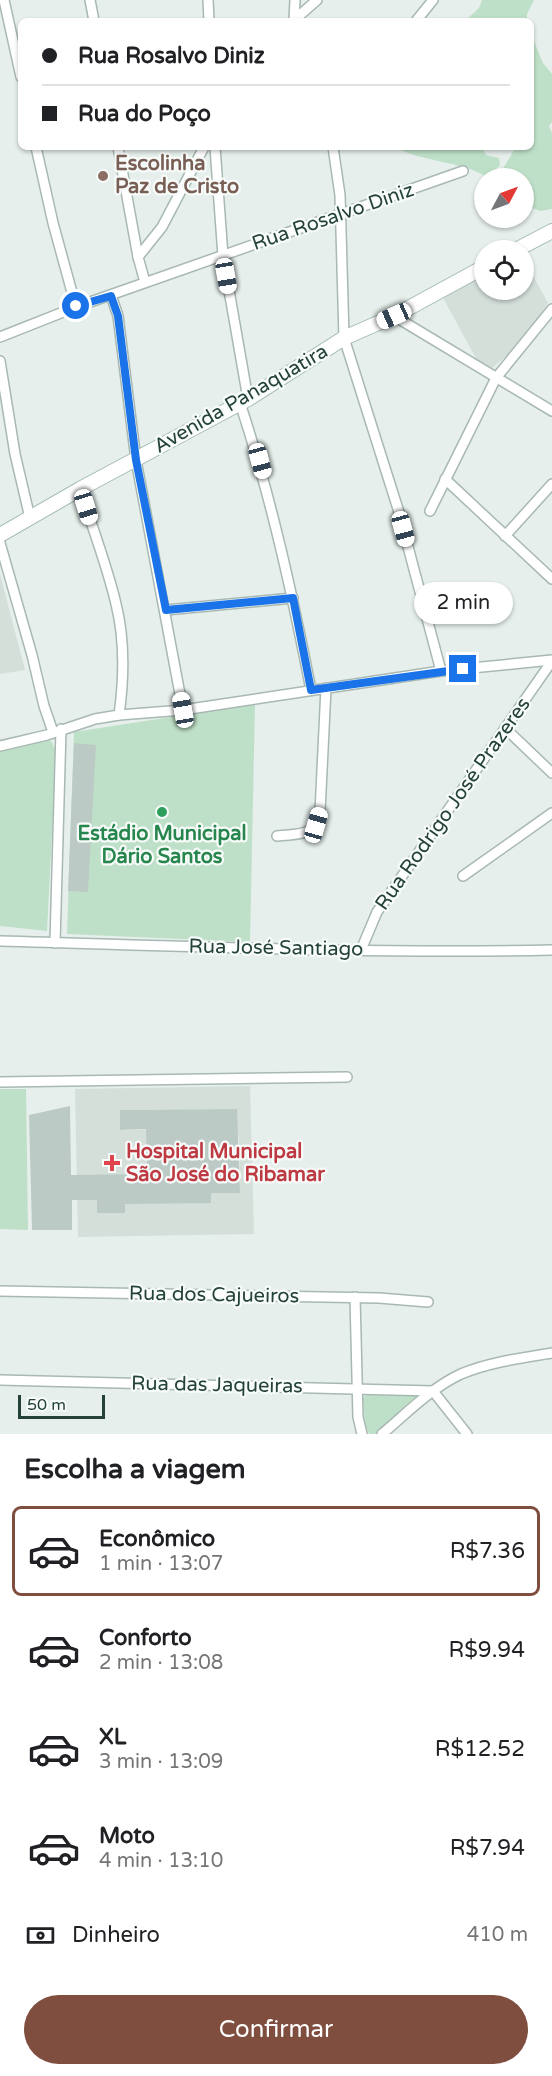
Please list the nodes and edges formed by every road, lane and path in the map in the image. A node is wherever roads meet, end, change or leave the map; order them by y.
1 (4, 0) edge
2 (90, 0) edge
3 (208, 0) edge
4 (295, 0) edge
5 (318, 0) edge
6 (433, 0) edge
7 (93, 18) edge
8 (209, 18) edge
9 (294, 18) edge
10 (296, 18) edge
11 (418, 18) edge
12 (18, 63) edge
13 (37, 150) edge
14 (119, 150) edge
15 (202, 150) edge
16 (215, 150) edge
17 (333, 150) edge
18 (463, 171) dead end
19 (341, 214) junction
20 (552, 231) edge
21 (534, 240) edge
22 (223, 256) junction
23 (138, 257) junction
24 (474, 272) edge
25 (145, 282) junction
26 (111, 296) junction
27 (76, 306) junction
28 (551, 312) edge
29 (394, 316) junction
30 (0, 337) edge
31 (344, 338) junction
32 (0, 361) edge
33 (496, 378) junction
34 (244, 401) junction
35 (552, 411) edge
36 (136, 460) junction
37 (445, 479) junction
38 (552, 484) edge
39 (80, 489) junction
40 (430, 511) dead end
41 (30, 518) junction
42 (0, 535) edge
43 (505, 536) junction
44 (0, 543) edge
45 (552, 579) edge
46 (293, 598) junction
47 (166, 610) junction
48 (552, 661) edge
49 (441, 671) junction
50 (326, 688) junction
51 (311, 690) junction
52 (183, 710) junction
53 (119, 715) junction
54 (505, 728) junction
55 (57, 731) junction
56 (0, 746) edge
57 (552, 773) edge
58 (552, 813) edge
59 (277, 836) dead end
60 (463, 876) dead end
61 (0, 941) edge
62 (55, 943) junction
63 (361, 950) junction
64 (552, 950) edge
65 (347, 1077) dead end
66 (0, 1082) edge
67 (0, 1291) edge
68 (355, 1297) junction
69 (428, 1302) dead end
70 (552, 1353) edge
71 (0, 1380) edge
72 (357, 1389) junction
73 (433, 1391) junction
74 (362, 1434) edge
75 (382, 1434) edge
76 (467, 1434) edge

1 - 12 street
2 - 7 street
3 - 8 street
4 - 9 street
5 - 10 street
6 - 11 street
13 - 27 street
14 - 23 street
15 - 23 street
16 - 22 street
17 - 19 street
18 - 19 street, Rua Rosalvo Diniz
19 - 22 street, Rua Rosalvo Diniz
19 - 31 street
20 - 21 main road
22 - 25 street, Rua Rosalvo Diniz
22 - 34 street
23 - 25 street
24 - 29 main road, Avenida Panaquatira
25 - 26 street, Rua Rosalvo Diniz
26 - 27 street, Rua Rosalvo Diniz
26 - 36 street
27 - 30 street, Rua Rosalvo Diniz
28 - 33 street
29 - 31 main road, Avenida Panaquatira
29 - 33 street
31 - 34 main road, Avenida Panaquatira
31 - 49 street
32 - 41 street
33 - 35 street
33 - 37 street
34 - 36 main road, Avenida Panaquatira
34 - 46 street
36 - 39 main road, Avenida Panaquatira
36 - 47 street
37 - 40 street
37 - 43 street
38 - 43 street
39 - 41 main road, Avenida Panaquatira
39 - 53 street
41 - 42 main road, Avenida Panaquatira
43 - 45 street
44 - 55 street
46 - 47 street
46 - 51 street
47 - 52 street
48 - 49 street
48 - 54 street, Rua Rodrigo José Prazeres
49 - 50 street
50 - 51 street
50 - 59 street
51 - 52 street
52 - 53 street
53 - 55 street
54 - 57 street
54 - 63 street, Rua Rodrigo José Prazeres
55 - 56 street
55 - 62 street
58 - 60 street
61 - 62 street, Rua José Santiago
62 - 63 street, Rua José Santiago
63 - 64 street, Rua José Santiago
65 - 66 street
67 - 68 street, Rua dos Cajueiros
68 - 69 street, Rua dos Cajueiros
68 - 72 street
70 - 73 street
71 - 72 street, Rua das Jaqueiras
72 - 73 street, Rua das Jaqueiras
72 - 74 street
73 - 75 street
73 - 76 street

